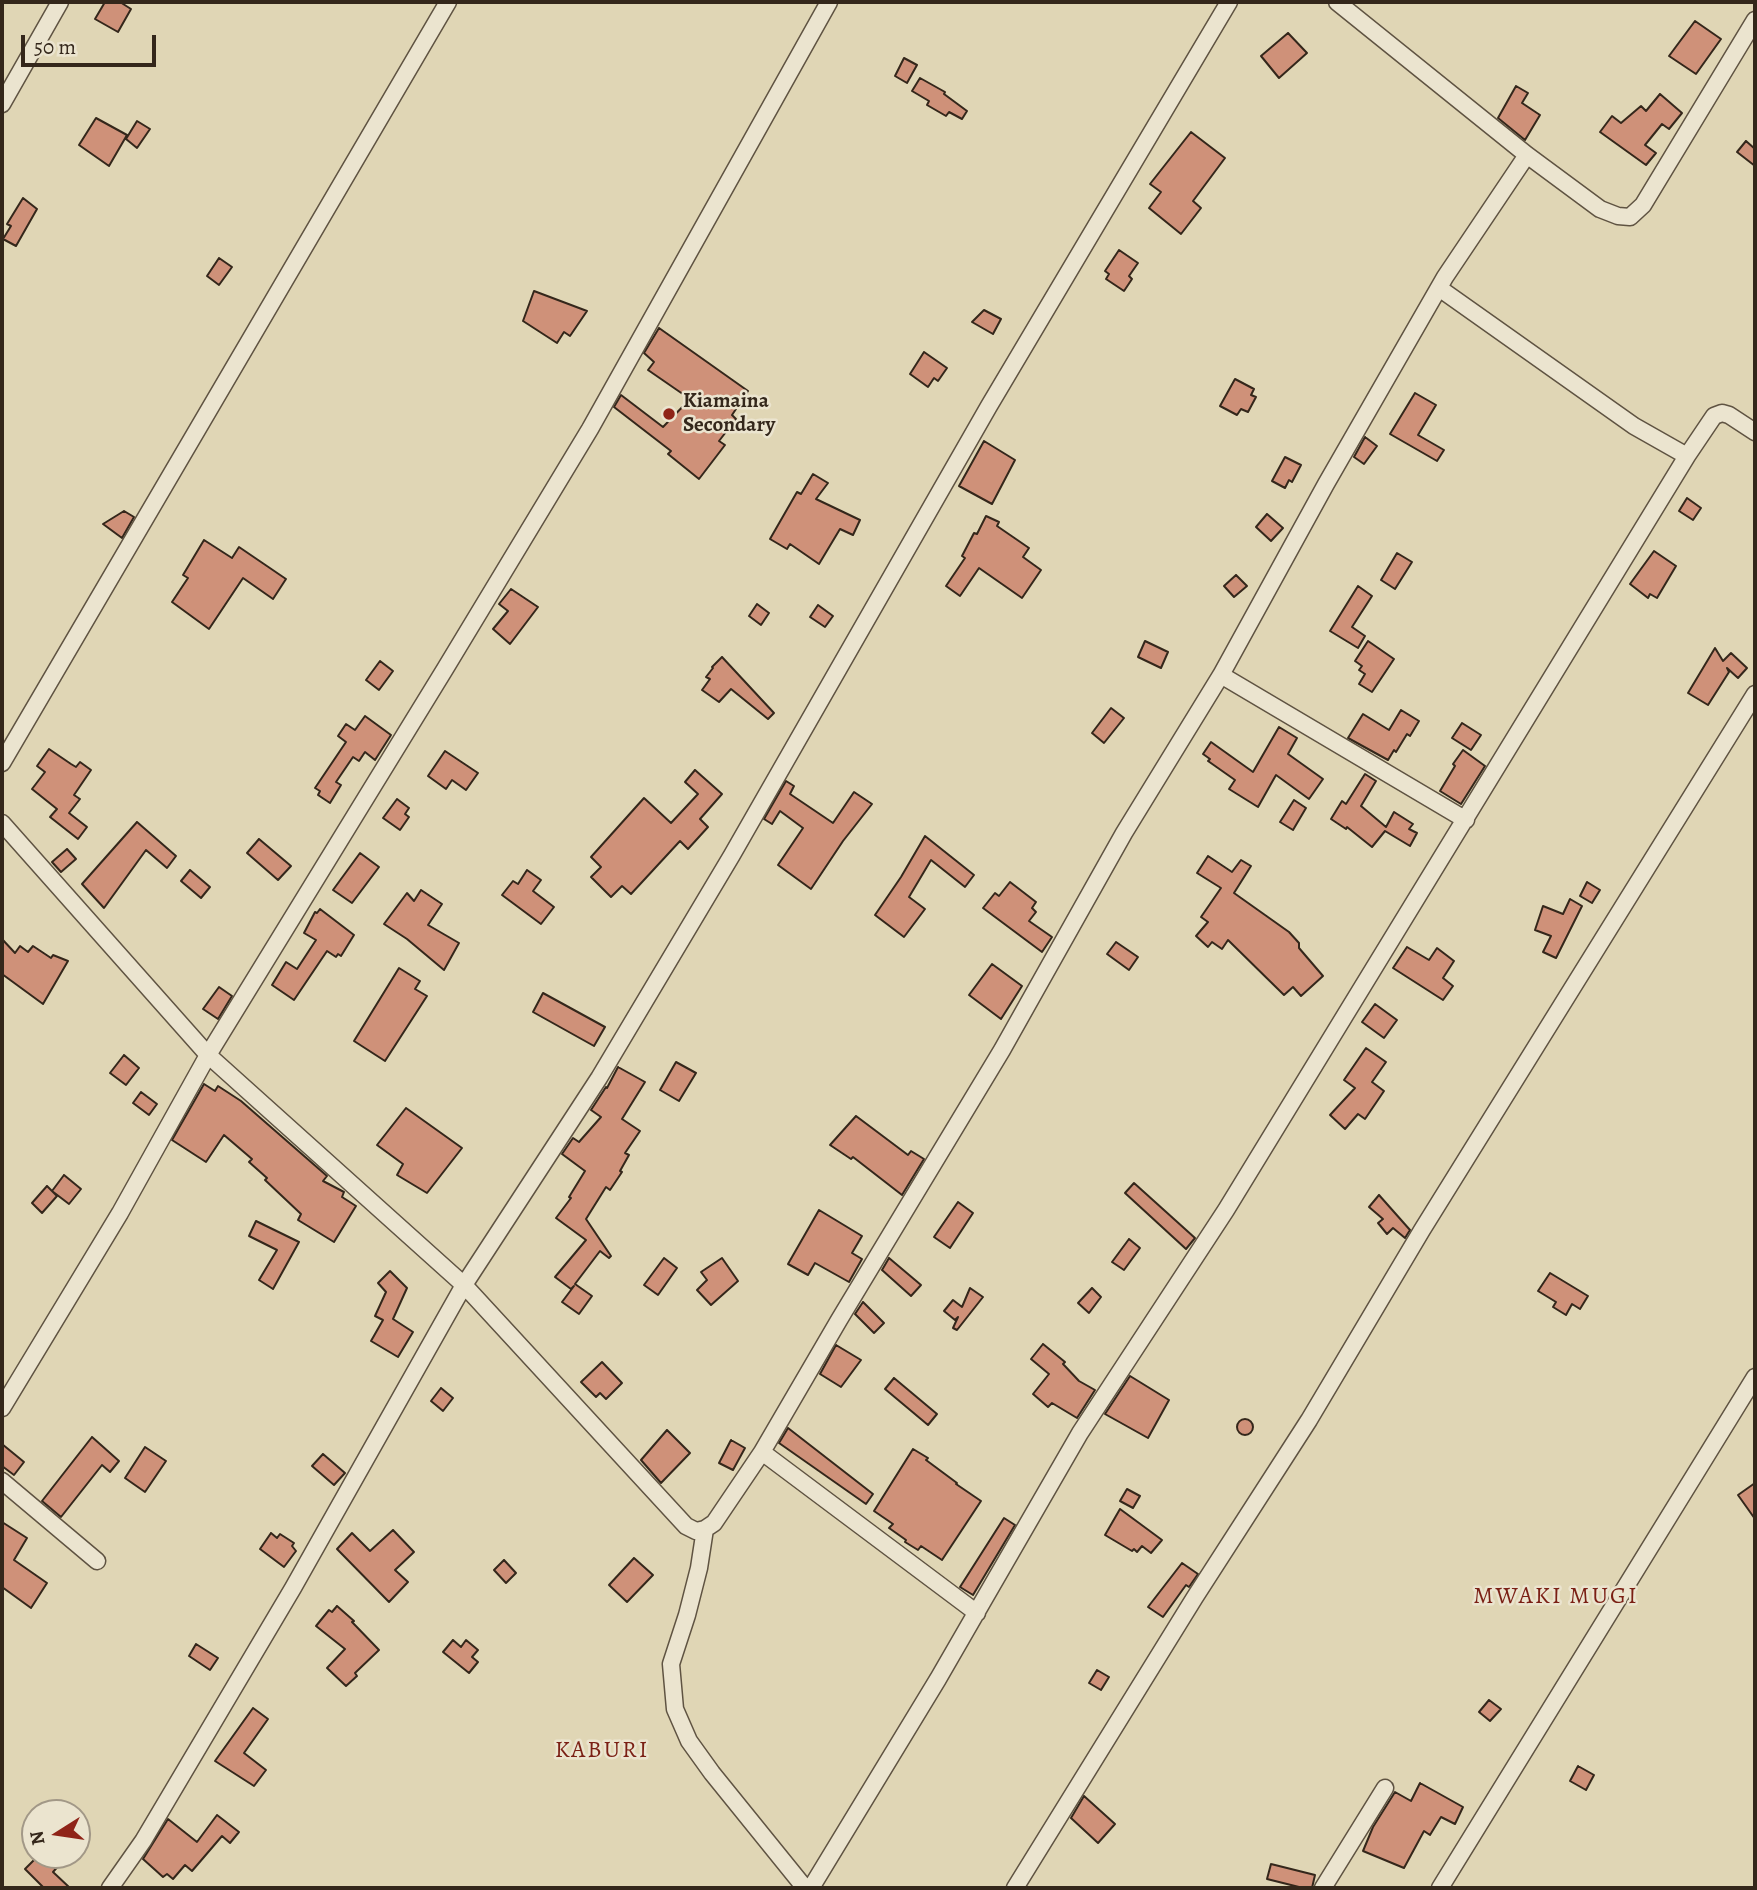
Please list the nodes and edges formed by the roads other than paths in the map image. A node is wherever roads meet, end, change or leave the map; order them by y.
1 (60, 2) edge
2 (448, 2) edge
3 (830, 2) edge
4 (1229, 2) edge
5 (1337, 2) edge
6 (1755, 20) edge
7 (2, 104) edge
8 (1527, 155) junction
9 (1439, 288) junction
10 (1755, 432) edge
11 (1687, 456) junction
12 (1221, 676) junction
13 (1755, 695) edge
14 (2, 762) edge
15 (1466, 820) junction
16 (2, 823) edge
17 (208, 1055) junction
18 (464, 1285) junction
19 (1755, 1377) edge
20 (2, 1408) edge
21 (762, 1452) junction
22 (2, 1481) edge
23 (705, 1529) junction
24 (97, 1561) dead end
25 (977, 1613) junction
26 (1385, 1788) dead end
27 (110, 1888) edge
28 (805, 1888) edge
29 (811, 1888) edge
30 (1015, 1888) edge
31 (1323, 1888) edge
32 (1440, 1888) edge

1 - 7 street
2 - 14 street
3 - 17 street
4 - 18 street
5 - 8 street
6 - 8 street
8 - 9 street
9 - 11 street
9 - 12 street
10 - 11 street
11 - 15 street
12 - 15 street
12 - 21 street
13 - 30 street
15 - 25 street
16 - 17 street
17 - 18 street
17 - 20 street
18 - 23 street
18 - 27 street
19 - 32 street
21 - 23 street
21 - 25 street
22 - 24 street
23 - 28 street
25 - 29 street
26 - 31 street

